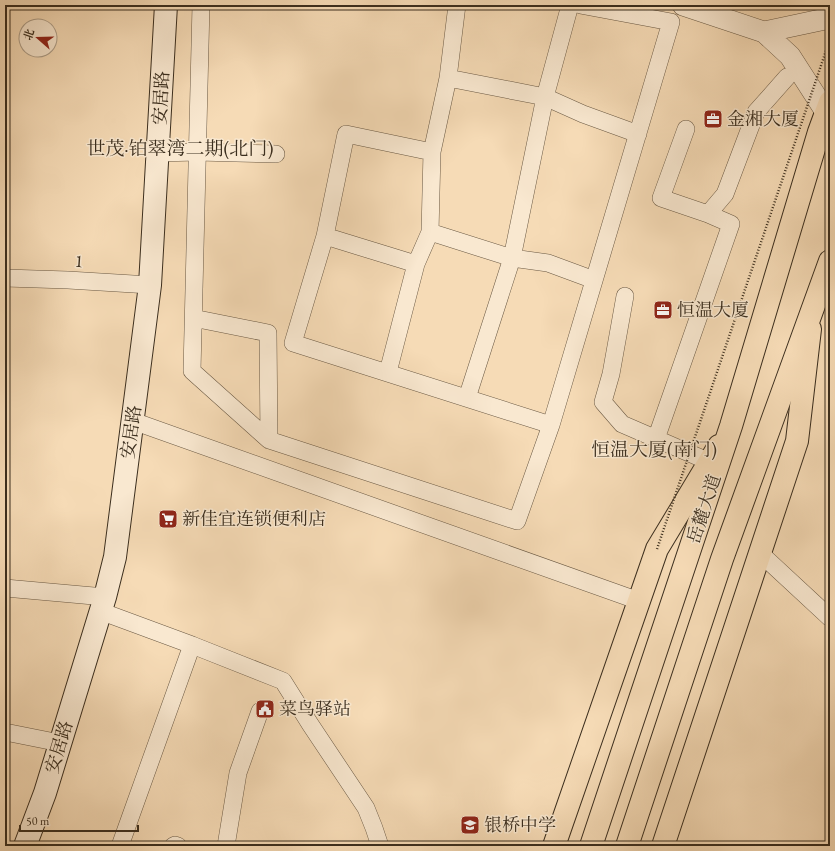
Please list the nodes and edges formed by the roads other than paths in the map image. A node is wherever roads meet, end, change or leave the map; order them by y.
1 (166, 5) edge
2 (201, 5) edge
3 (457, 5) edge
4 (570, 5) edge
5 (580, 5) edge
6 (683, 5) edge
7 (830, 18) edge
8 (764, 32) junction
9 (786, 77) dead end
10 (448, 78) junction
11 (545, 97) junction
12 (828, 107) edge
13 (686, 130) dead end
14 (638, 134) junction
15 (197, 152) junction
16 (432, 152) junction
17 (158, 153) junction
18 (276, 154) dead end
19 (708, 214) junction
20 (430, 232) junction
21 (325, 236) junction
22 (512, 258) junction
23 (830, 261) edge
24 (416, 264) junction
25 (5, 278) edge
26 (594, 280) junction
27 (150, 285) junction
28 (625, 296) dead end
29 (812, 314) junction
30 (198, 318) dead end
31 (388, 372) junction
32 (467, 398) junction
33 (133, 421) junction
34 (551, 424) junction
35 (731, 426) junction
36 (656, 439) junction
37 (268, 440) junction
38 (710, 462) junction
39 (760, 553) junction
40 (5, 588) edge
41 (639, 601) junction
42 (103, 604) junction
43 (830, 618) edge
44 (192, 644) junction
45 (260, 711) dead end
46 (5, 732) edge
47 (60, 743) junction
48 (374, 828) junction
49 (25, 846) edge
50 (120, 846) edge
51 (173, 846) edge
52 (178, 846) edge
53 (226, 846) edge
54 (365, 846) edge
55 (380, 846) edge
56 (554, 846) edge
57 (591, 846) edge
58 (626, 846) edge
59 (664, 846) edge

1 - 17 main road, 安居路
2 - 15 street
3 - 10 street
4 - 11 street
5 - 14 street
6 - 8 street
7 - 8 street
8 - 12 street
9 - 19 street
10 - 11 street
10 - 16 street
11 - 14 street
11 - 22 street
12 - 35 main road, 岳麓大道
13 - 19 street
14 - 26 street
15 - 17 street
15 - 18 street
15 - 37 street
16 - 20 street
16 - 21 street
17 - 27 main road, 安居路
19 - 36 street
20 - 22 street
20 - 24 street
21 - 24 street
21 - 31 street
22 - 26 street
22 - 32 street
23 - 29 main road, 岳麓大道
24 - 31 street
25 - 27 street, 1
26 - 34 street
27 - 33 main road, 安居路
28 - 36 street
29 - 39 main road
29 - 58 main road, 岳麓大道
30 - 37 street
31 - 32 street
32 - 34 street
33 - 41 street
33 - 42 main road, 安居路
34 - 37 street
35 - 38 main road
35 - 57 main road, 岳麓大道
36 - 38 street
38 - 41 main road
39 - 43 street
39 - 59 main road
40 - 42 street
41 - 56 main road
42 - 44 street
42 - 47 main road, 安居路
44 - 48 street
44 - 50 street
45 - 53 street
46 - 47 street
47 - 49 main road, 安居路
48 - 54 street
48 - 55 street
51 - 52 street

